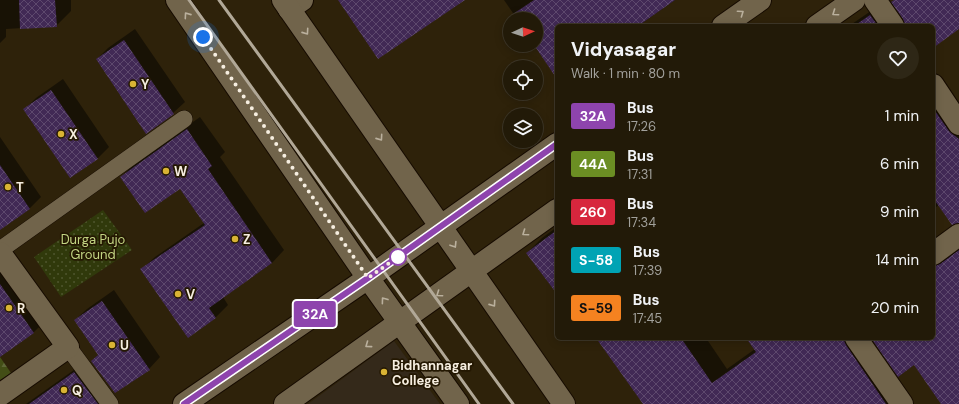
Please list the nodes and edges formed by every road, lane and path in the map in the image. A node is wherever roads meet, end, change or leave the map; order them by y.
1 (177, 0) edge
2 (760, 0) edge
3 (854, 0) edge
4 (875, 0) edge
5 (291, 3) edge
6 (726, 24) edge
7 (820, 24) edge
8 (892, 24) edge
9 (935, 88) edge
10 (184, 119) dead end
11 (959, 124) edge
12 (555, 145) edge
13 (555, 211) edge
14 (441, 226) junction
15 (959, 235) edge
16 (0, 250) edge
17 (0, 253) edge
18 (935, 253) edge
19 (470, 272) junction
20 (368, 278) junction
21 (400, 322) junction
22 (857, 340) edge
23 (68, 347) junction
24 (0, 395) edge
25 (110, 404) edge
26 (184, 404) edge
27 (285, 404) edge
28 (458, 404) edge
29 (564, 404) edge
30 (902, 404) edge

20 -> 1 street
6 -> 2 street
3 -> 7 street
4 - 8 street
5 -> 14 street
9 - 11 street
10 - 16 lane
12 - 14 street
13 -> 19 street
14 -> 19 street
14 - 20 street
15 - 18 street
17 - 23 street
19 -> 21 street
19 -> 29 street
21 -> 20 street
20 - 26 street
21 -> 27 street
21 - 28 street
22 - 30 street
23 - 24 street
23 - 25 lane

